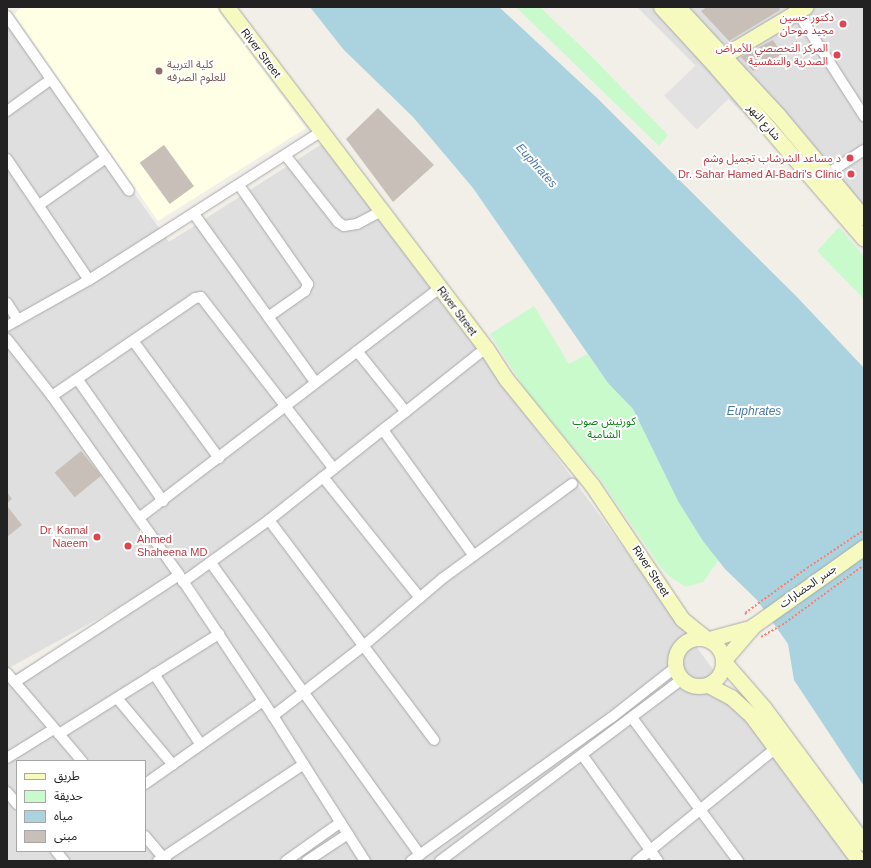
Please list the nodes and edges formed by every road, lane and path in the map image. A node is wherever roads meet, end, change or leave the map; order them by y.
1 (227, 7) edge
2 (661, 7) edge
3 (678, 7) edge
4 (799, 9) edge
5 (7, 16) edge
6 (723, 56) junction
7 (50, 80) junction
8 (7, 112) edge
9 (862, 112) edge
10 (320, 132) junction
11 (864, 150) edge
12 (286, 156) junction
13 (106, 158) junction
14 (7, 159) edge
15 (827, 174) junction
16 (239, 185) junction
17 (129, 191) dead end
18 (40, 205) junction
19 (381, 211) junction
20 (194, 214) junction
21 (864, 218) edge
22 (864, 239) edge
23 (89, 280) junction
24 (440, 288) junction
25 (7, 303) edge
26 (268, 317) junction
27 (18, 320) junction
28 (7, 326) edge
29 (7, 339) edge
30 (134, 342) junction
31 (486, 348) junction
32 (357, 351) junction
33 (78, 380) junction
34 (316, 383) junction
35 (52, 396) junction
36 (284, 406) junction
37 (406, 412) junction
38 (383, 430) junction
39 (219, 458) junction
40 (334, 469) junction
41 (323, 477) junction
42 (572, 484) dead end
43 (163, 501) junction
44 (139, 518) junction
45 (269, 520) junction
46 (864, 530) edge
47 (864, 548) edge
48 (473, 555) junction
49 (212, 563) junction
50 (864, 565) edge
51 (181, 578) junction
52 (420, 598) junction
53 (745, 613) dead end
54 (682, 619) junction
55 (757, 632) junction
56 (219, 634) junction
57 (708, 639) junction
58 (362, 647) junction
59 (678, 650) junction
60 (724, 661) junction
61 (7, 673) edge
62 (679, 673) junction
63 (154, 674) junction
64 (15, 682) junction
65 (708, 685) junction
66 (303, 692) junction
67 (117, 698) junction
68 (263, 701) junction
69 (273, 716) junction
70 (633, 718) junction
71 (57, 732) junction
72 (434, 740) dead end
73 (201, 745) junction
74 (776, 748) junction
75 (583, 756) junction
76 (7, 758) edge
77 (81, 760) edge
78 (304, 764) junction
79 (173, 765) junction
80 (146, 783) edge
81 (7, 792) edge
82 (16, 803) edge
83 (701, 810) junction
84 (341, 822) junction
85 (348, 834) junction
86 (146, 837) edge
87 (864, 843) edge
88 (650, 851) junction
89 (57, 852) edge
90 (416, 858) edge
91 (162, 860) edge
92 (64, 861) edge
93 (286, 861) edge
94 (306, 861) edge
95 (364, 861) edge
96 (440, 861) edge
97 (637, 861) edge
98 (658, 861) edge
99 (738, 861) edge
100 (859, 861) edge

1 - 10 main road, River Street
2 - 22 main road, شارع النهر
3 - 6 main road, شارع النهر
4 - 6 main road
4 - 9 street
5 - 7 street
6 - 15 main road, شارع النهر
7 - 8 street
7 - 13 street
10 - 12 street
10 - 19 main road, River Street
11 - 15 street
12 - 16 street
12 - 19 street
13 - 17 street
13 - 18 street
14 - 18 street
15 - 21 main road, شارع النهر
16 - 20 street
16 - 26 street
18 - 23 street
19 - 24 main road, River Street
20 - 23 street
20 - 26 street
23 - 27 street
24 - 31 main road, River Street
24 - 32 street
25 - 27 street
26 - 34 street
27 - 28 street
29 - 35 street
30 - 33 street
30 - 36 street
30 - 39 street
31 - 37 street
31 - 54 main road, River Street
32 - 34 street
32 - 37 street
33 - 35 street
33 - 43 street
34 - 36 street
35 - 44 street
36 - 39 street
36 - 40 street
37 - 38 street
38 - 40 street
38 - 48 street
39 - 43 street
40 - 41 street
41 - 45 street
41 - 52 street
42 - 48 street
43 - 44 street
44 - 51 street
45 - 49 street
45 - 58 street
46 - 53 path
47 - 55 main road, جسر الحضارات
48 - 52 street
49 - 51 street
49 - 66 street
50 - 55 path
51 - 56 street
51 - 64 street
52 - 58 street
54 - 57 main road, River Street
54 - 59 main road
55 - 57 main road
55 - 60 main road
56 - 63 street
56 - 68 street
57 - 59 main road
57 - 60 main road
58 - 66 street
58 - 72 street
59 - 62 main road
60 - 65 main road
60 - 87 main road
61 - 64 street
62 - 65 main road
62 - 70 street
62 - 90 street
63 - 67 street
63 - 73 street
64 - 71 street
65 - 74 main road
66 - 69 street
66 - 90 street
67 - 71 street
67 - 79 street
68 - 69 street
68 - 73 street
69 - 78 street
70 - 75 street
70 - 83 street
71 - 76 street
71 - 77 street
73 - 79 street
74 - 83 street
74 - 100 main road
75 - 88 street
75 - 96 street
78 - 84 street
78 - 91 street
79 - 80 street
81 - 82 street
83 - 88 street
83 - 99 street
84 - 85 street
84 - 93 street
85 - 94 street
85 - 95 street
86 - 91 street
88 - 97 street
88 - 98 street
89 - 92 street

